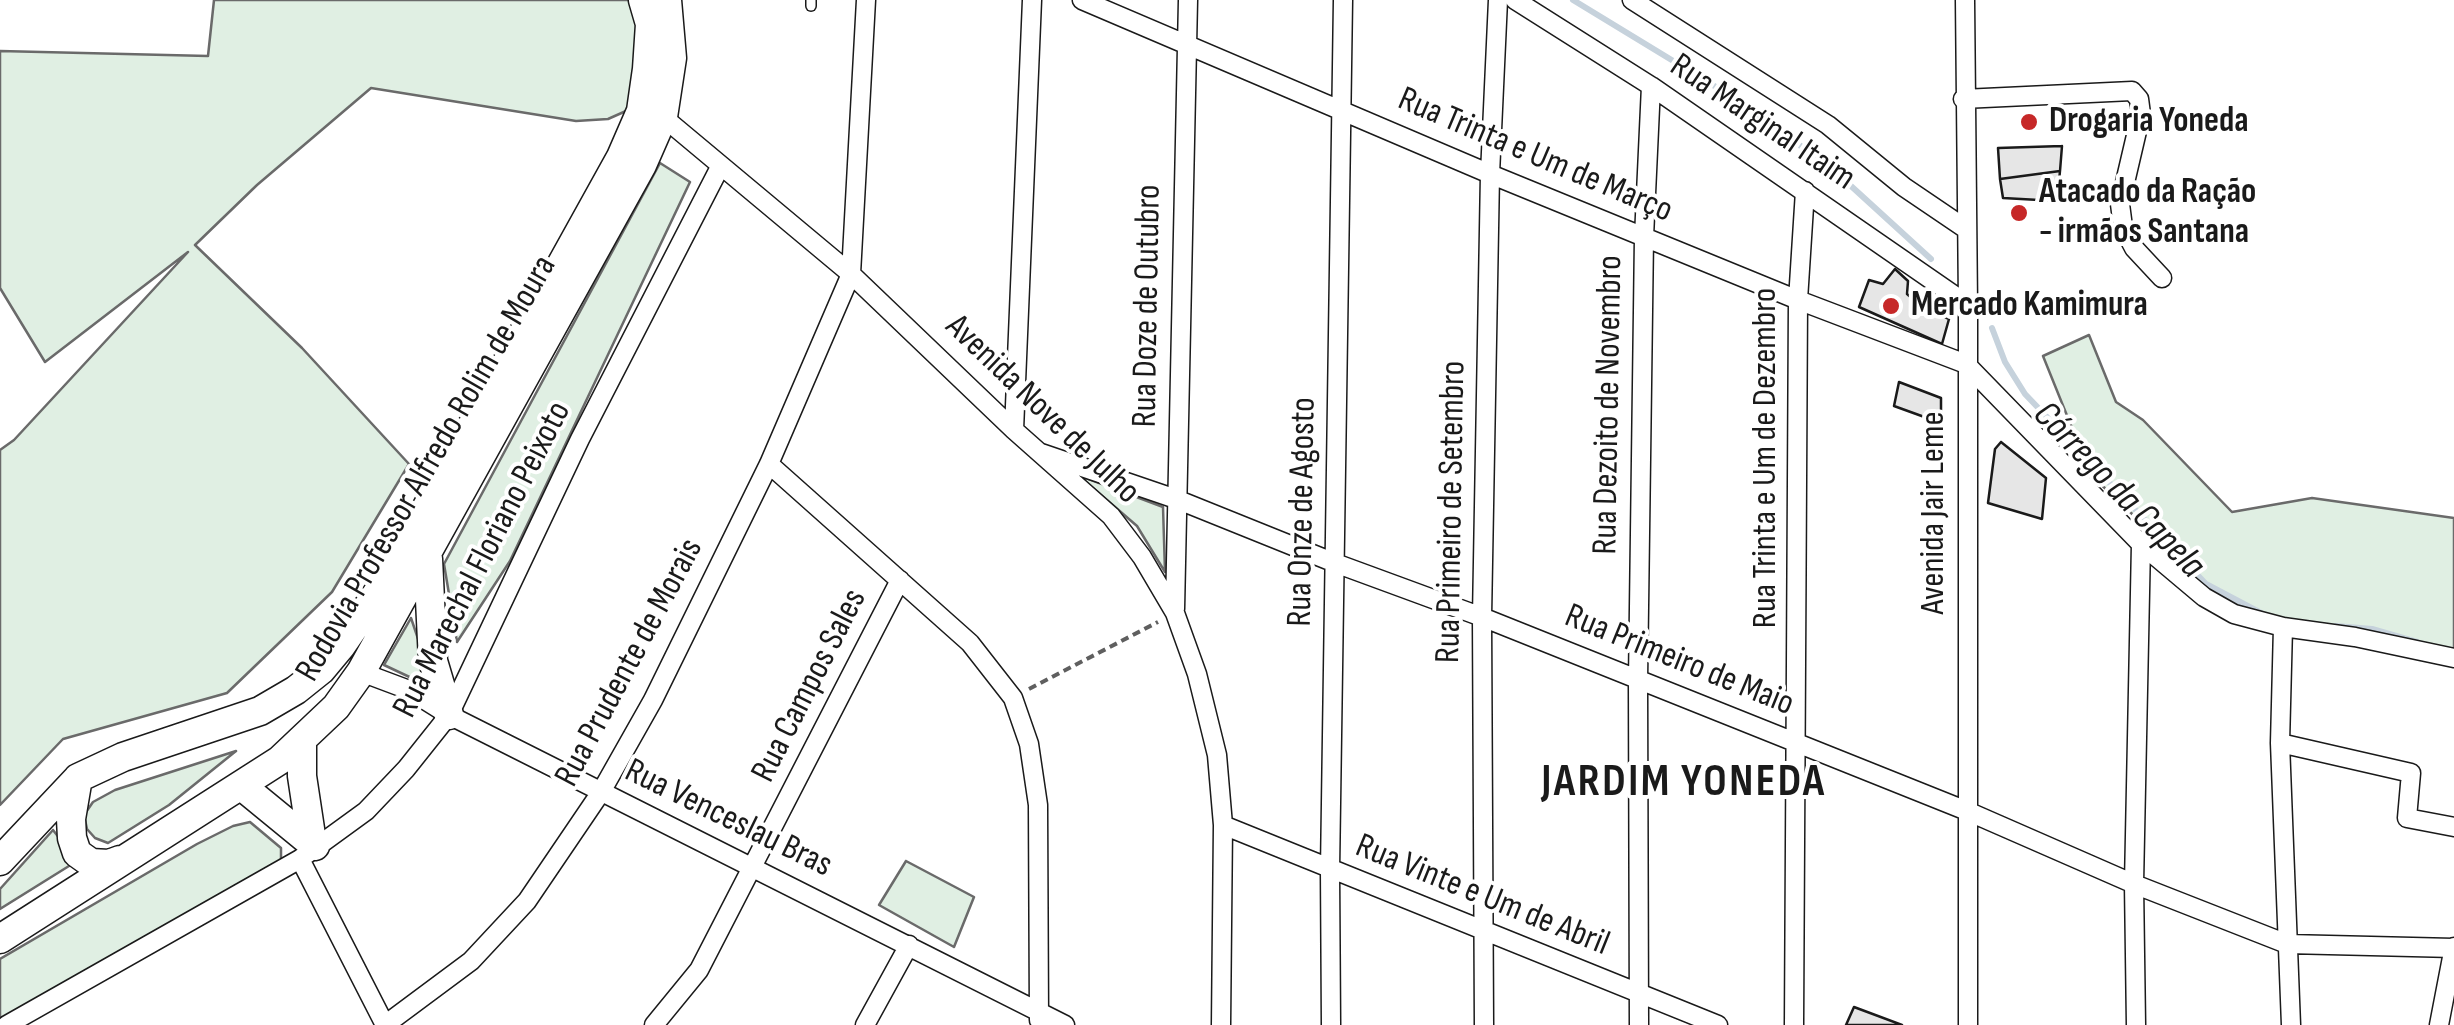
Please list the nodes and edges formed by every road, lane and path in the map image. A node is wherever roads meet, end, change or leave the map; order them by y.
1 (643, 0) edge
2 (667, 0) edge
3 (866, 0) edge
4 (1032, 0) edge
5 (1082, 0) edge
6 (1188, 0) edge
7 (1343, 0) edge
8 (1498, 0) edge
9 (1514, 0) edge
10 (1632, 0) edge
11 (1964, 0) edge
12 (1186, 43) junction
13 (1651, 86) junction
14 (1963, 99) junction
15 (1340, 110) junction
16 (663, 116) junction
17 (720, 168) junction
18 (1490, 174) junction
19 (1805, 192) junction
20 (1966, 229) junction
21 (1644, 238) junction
22 (851, 274) junction
23 (2162, 278) dead end
24 (1798, 300) junction
25 (1968, 305) junction
26 (1966, 364) junction
27 (1014, 430) junction
28 (1040, 453) junction
29 (769, 464) junction
30 (1176, 499) junction
31 (2141, 544) junction
32 (428, 558) junction
33 (1334, 563) junction
34 (900, 580) junction
35 (1175, 613) junction
36 (1482, 617) junction
37 (2283, 627) junction
38 (2454, 658) edge
39 (362, 672) junction
40 (1638, 681) junction
41 (1013, 698) junction
42 (449, 715) junction
43 (302, 742) junction
44 (2280, 742) junction
45 (1798, 744) junction
46 (78, 778) junction
47 (243, 787) junction
48 (602, 792) junction
49 (1967, 811) junction
50 (1223, 826) junction
51 (2454, 827) edge
52 (309, 850) junction
53 (131, 856) junction
54 (0, 860) edge
55 (754, 868) junction
56 (1330, 870) junction
57 (2134, 884) junction
58 (1484, 930) junction
59 (0, 939) edge
60 (2288, 944) junction
61 (910, 945) junction
62 (2454, 948) edge
63 (1639, 993) junction
64 (1039, 1019) edge
65 (8, 1025) edge
66 (385, 1025) edge
67 (654, 1025) edge
68 (865, 1025) edge
69 (1064, 1025) edge
70 (1221, 1025) edge
71 (1332, 1025) edge
72 (1484, 1025) edge
73 (1640, 1025) edge
74 (1718, 1025) edge
75 (1794, 1025) edge
76 (1968, 1025) edge
77 (2136, 1025) edge
78 (2290, 1025) edge
79 (2439, 1025) edge

1 - 46 main road, Rodovia Professor Alfredo Rolim de Moura
2 - 16 main road, Rodovia Professor Alfredo Rolim de Moura
3 - 22 street
4 - 27 street
5 - 12 street, Rua Trinta e Um de Março
6 - 12 street, Rua Doze de Outubro
7 - 15 street, Rua Onze de Agosto
8 - 18 street, Rua Primeiro de Setembro
9 - 13 street, Rua Marginal Itaim
10 - 20 street
11 - 14 street, Avenida Jair Leme
12 - 15 street, Rua Trinta e Um de Março
12 - 30 street, Rua Doze de Outubro
13 - 19 street, Rua Marginal Itaim
13 - 21 street, Rua Dezoito de Novembro
14 - 20 street, Avenida Jair Leme
14 - 23 street
15 - 18 street, Rua Trinta e Um de Março
15 - 33 street, Rua Onze de Agosto
16 - 17 street, Avenida Nove de Julho
16 - 32 main road, Rodovia Professor Alfredo Rolim de Moura
17 - 22 street, Avenida Nove de Julho
17 - 42 street, Rua Marechal Floriano Peixoto
18 - 21 street, Rua Trinta e Um de Março
18 - 36 street, Rua Primeiro de Setembro
19 - 24 street, Rua Trinta e Um de Dezembro
19 - 25 street, Rua Marginal Itaim
20 - 25 street, Avenida Jair Leme
21 - 24 street, Rua Trinta e Um de Março
21 - 40 street, Rua Dezoito de Novembro
22 - 27 street, Avenida Nove de Julho
22 - 29 street, Rua Prudente de Morais
24 - 26 street, Rua Trinta e Um de Março
24 - 45 street, Rua Trinta e Um de Dezembro
25 - 26 street, Avenida Jair Leme
26 - 31 street
26 - 49 street, Avenida Jair Leme
27 - 28 street, Avenida Nove de Julho
28 - 30 street, Rua Primeiro de Maio
28 - 35 street, Avenida Nove de Julho
29 - 34 street
29 - 48 street, Rua Prudente de Morais
30 - 33 street, Rua Primeiro de Maio
30 - 35 street, Rua Doze de Outubro
31 - 37 street
31 - 57 street
32 - 39 main road, Rodovia Professor Alfredo Rolim de Moura
32 - 42 main road
33 - 36 street, Rua Primeiro de Maio
33 - 56 street, Rua Onze de Agosto
34 - 41 street
34 - 55 street, Rua Campos Sales
35 - 41 path
35 - 50 street, Avenida Nove de Julho
36 - 40 street, Rua Primeiro de Maio
36 - 58 street, Rua Primeiro de Setembro
37 - 38 street
37 - 44 street
39 - 42 street, Rua Venceslau Bras
39 - 43 main road, Rodovia Professor Alfredo Rolim de Moura
40 - 45 street, Rua Primeiro de Maio
40 - 63 street, Rua Dezoito de Novembro
41 - 64 street
42 - 48 street, Rua Venceslau Bras
42 - 52 street, Rua Marechal Floriano Peixoto
43 - 47 main road, Rodovia Professor Alfredo Rolim de Moura
43 - 52 main road
44 - 51 street
44 - 60 street
45 - 49 street, Rua Primeiro de Maio
45 - 75 street, Rua Trinta e Um de Dezembro
46 - 53 main road
46 - 54 main road, Rodovia Professor Alfredo Rolim de Moura
47 - 52 main road
47 - 53 main road, Rodovia Professor Alfredo Rolim de Moura
48 - 55 street, Rua Venceslau Bras
48 - 66 street, Rua Prudente de Morais
49 - 57 street, Rua Primeiro de Maio
49 - 76 street, Avenida Jair Leme
50 - 56 street, Rua Vinte e Um de Abril
50 - 70 street, Avenida Nove de Julho
52 - 65 street, Rua Marechal Floriano Peixoto
52 - 66 street
53 - 59 main road, Rodovia Professor Alfredo Rolim de Moura
55 - 61 street, Rua Venceslau Bras
55 - 67 street, Rua Campos Sales
56 - 58 street, Rua Vinte e Um de Abril
56 - 71 street, Rua Onze de Agosto
57 - 60 street, Rua Primeiro de Maio
57 - 77 street
58 - 63 street, Rua Vinte e Um de Abril
58 - 72 street, Rua Primeiro de Setembro
60 - 62 street, Rua Primeiro de Maio
60 - 78 street
61 - 64 street, Rua Venceslau Bras
61 - 68 street
62 - 79 street
63 - 73 street, Rua Dezoito de Novembro
63 - 74 street, Rua Vinte e Um de Abril
64 - 69 street, Rua Venceslau Bras

